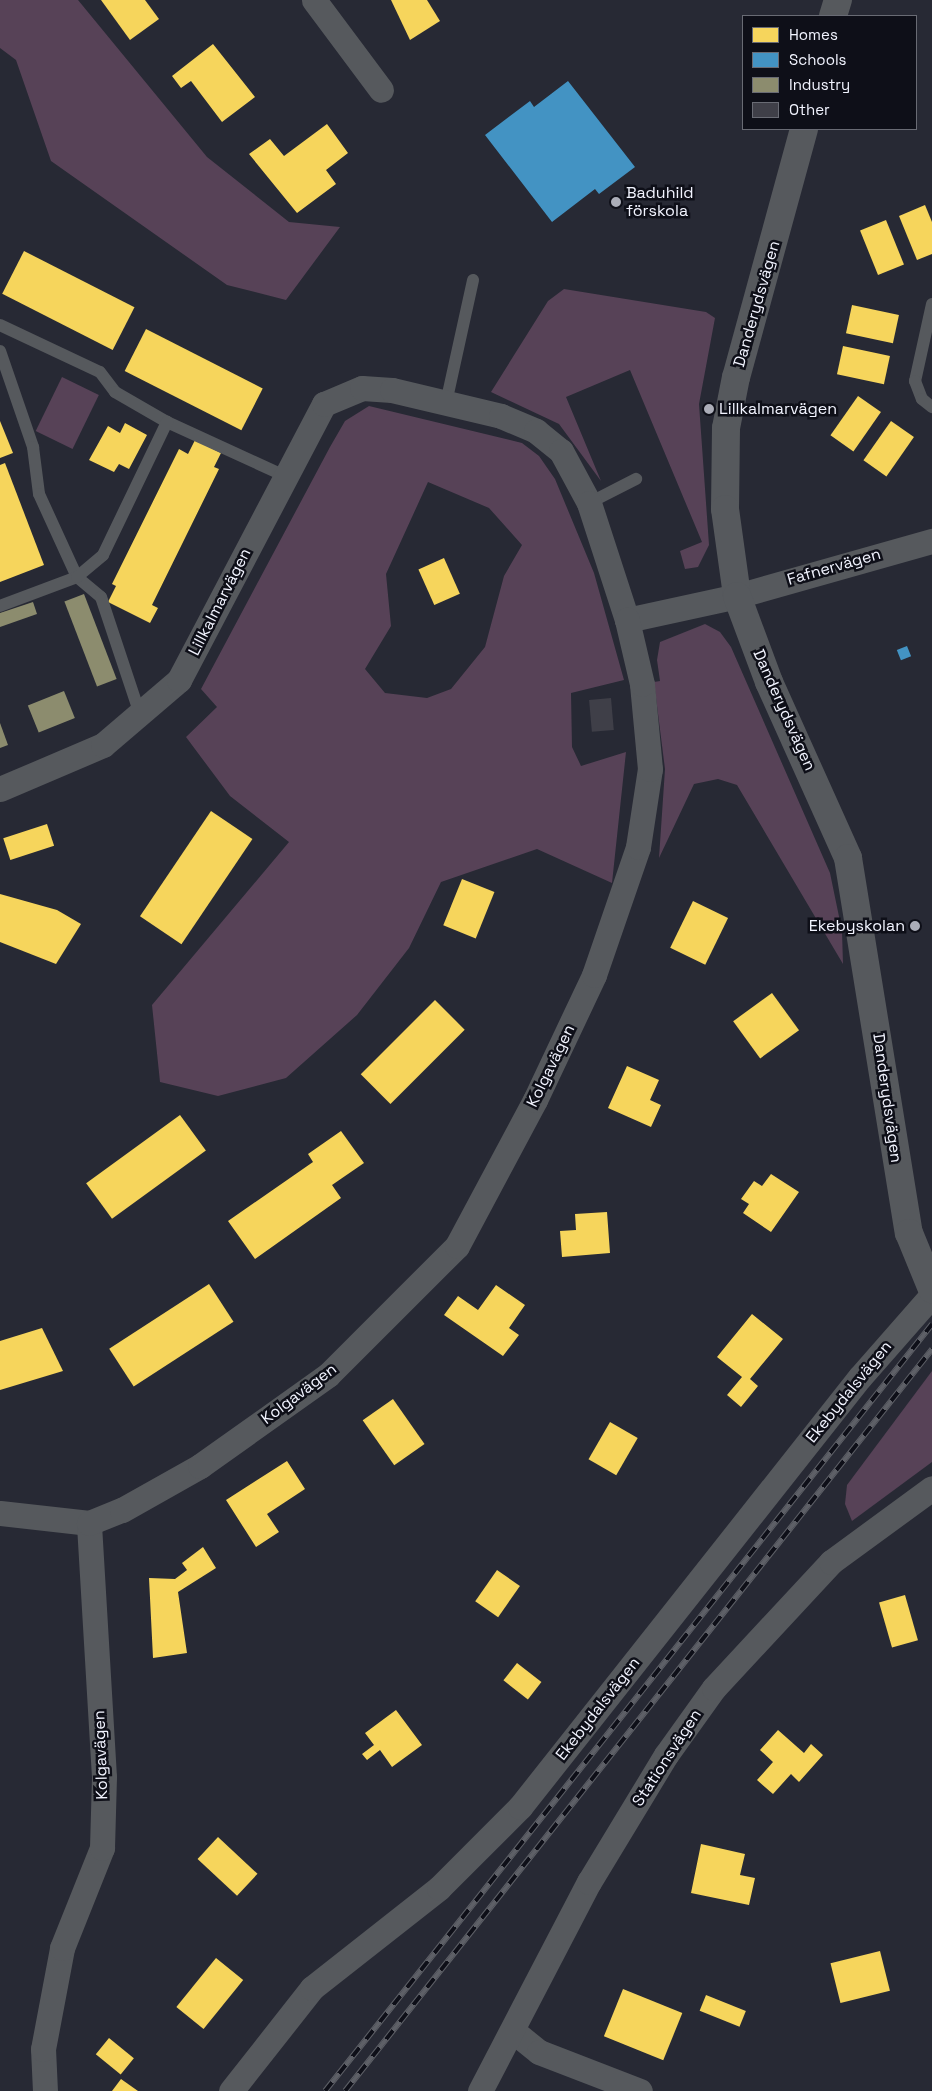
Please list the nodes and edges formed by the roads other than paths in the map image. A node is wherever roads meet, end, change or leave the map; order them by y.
1 (314, 0) edge
2 (838, 0) edge
3 (834, 15) edge
4 (381, 90) dead end
5 (804, 130) edge
6 (473, 280) dead end
7 (932, 304) edge
8 (0, 325) edge
9 (0, 351) edge
10 (446, 403) junction
11 (932, 407) edge
12 (167, 422) junction
13 (285, 476) junction
14 (636, 479) dead end
15 (589, 503) junction
16 (932, 541) edge
17 (77, 577) junction
18 (737, 596) junction
19 (0, 606) edge
20 (627, 620) junction
21 (141, 717) junction
22 (0, 789) edge
23 (932, 1289) edge
24 (932, 1296) edge
25 (932, 1488) edge
26 (0, 1513) edge
27 (88, 1523) junction
28 (513, 2031) junction
29 (45, 2091) edge
30 (231, 2091) edge
31 (480, 2091) edge
32 (640, 2091) edge

1 - 4 street
2 - 3 street
5 - 18 street, Danderydsvägen
6 - 10 lane
7 - 11 lane
8 - 12 lane
9 - 17 lane
10 - 13 street, Lillkalmarvägen
10 - 15 street, Lillkalmarvägen
12 - 13 lane
12 - 17 lane
13 - 21 street, Lillkalmarvägen
14 - 15 lane
15 - 20 street, Lillkalmarvägen
16 - 18 street, Fafnervägen
17 - 19 lane
17 - 21 lane
18 - 20 street
18 - 23 street, Danderydsvägen
20 - 27 street, Kolgavägen
21 - 22 street, Lillkalmarvägen
24 - 30 street, Ekebydalsvägen
25 - 28 street, Stationsvägen
26 - 27 street
27 - 29 street, Kolgavägen
28 - 31 street, Stationsvägen
28 - 32 street

